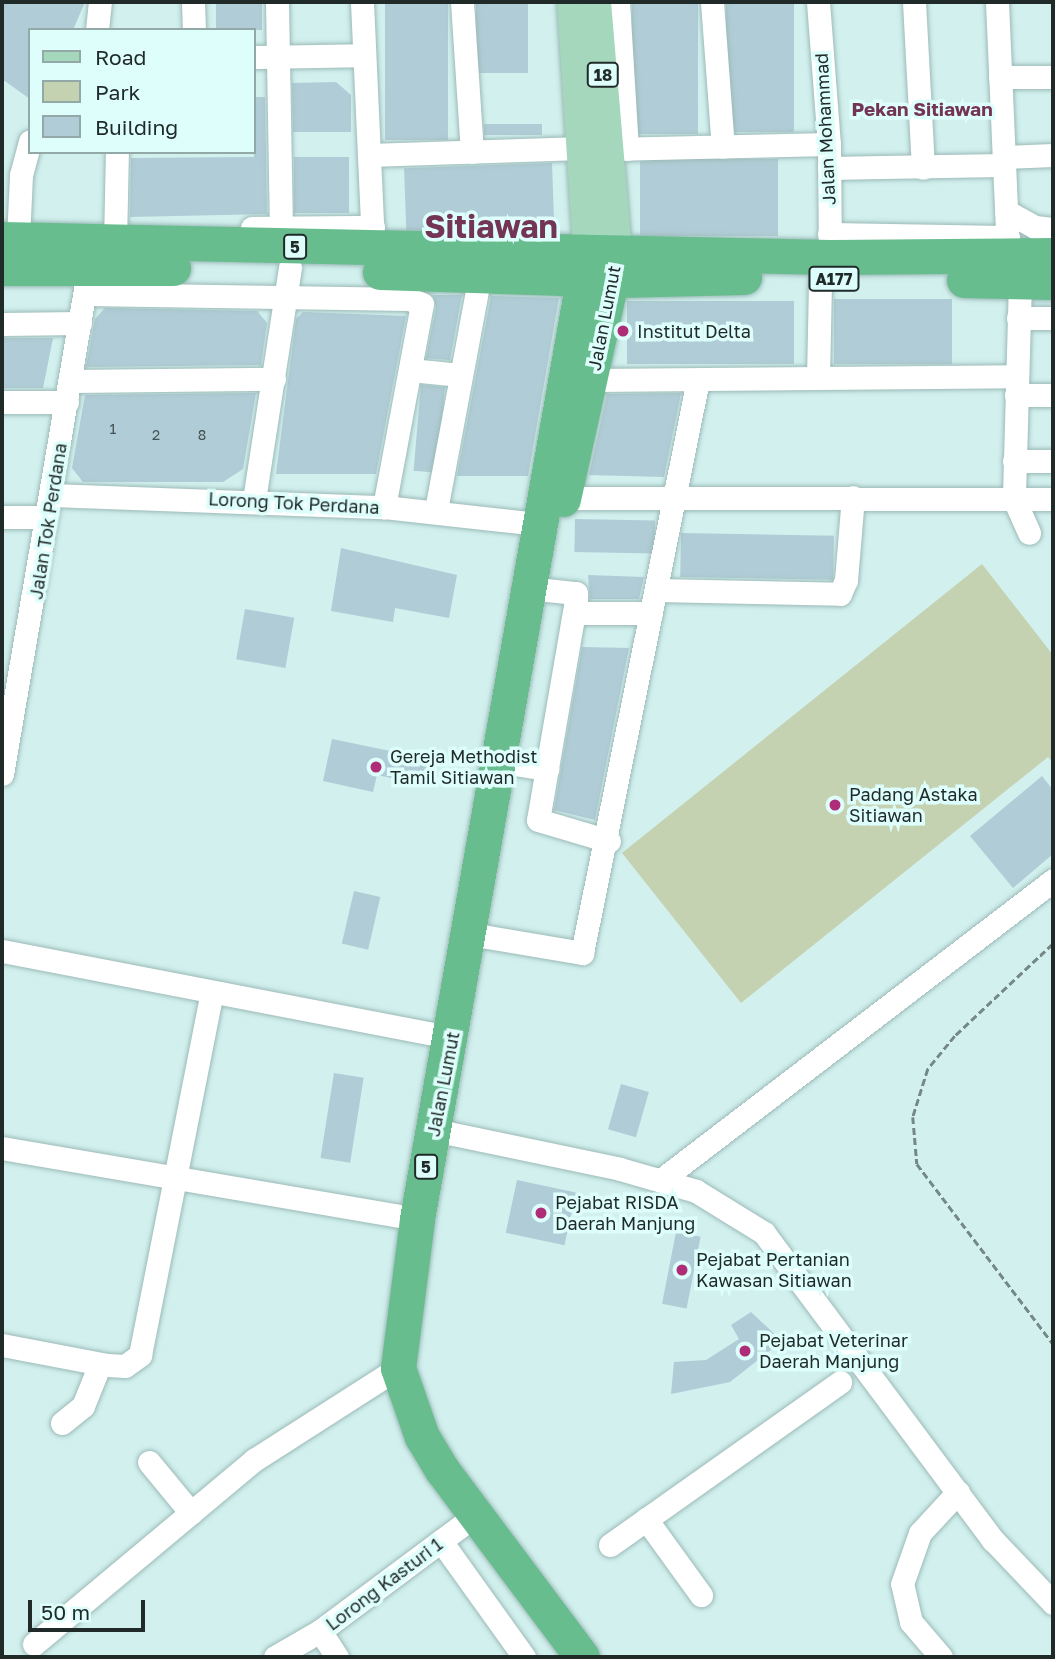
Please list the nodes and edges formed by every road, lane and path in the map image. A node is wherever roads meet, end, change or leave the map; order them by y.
1 (100, 2) edge
2 (193, 2) edge
3 (277, 2) edge
4 (362, 2) edge
5 (462, 2) edge
6 (558, 2) edge
7 (572, 2) edge
8 (596, 2) edge
9 (618, 2) edge
10 (712, 2) edge
11 (818, 2) edge
12 (914, 2) edge
13 (997, 2) edge
14 (97, 28) edge
15 (194, 28) edge
16 (364, 55) junction
17 (280, 56) junction
18 (256, 57) edge
19 (1000, 77) junction
20 (1053, 77) edge
21 (579, 99) junction
22 (611, 135) junction
23 (829, 144) junction
24 (723, 147) junction
25 (28, 149) edge
26 (472, 152) junction
27 (117, 154) edge
28 (1053, 155) edge
29 (369, 156) junction
30 (1004, 161) junction
31 (829, 168) junction
32 (923, 168) junction
33 (1006, 211) junction
34 (281, 228) junction
35 (1053, 229) edge
36 (115, 236) junction
37 (373, 238) junction
38 (7, 249) edge
39 (1053, 256) edge
40 (826, 257) junction
41 (1022, 264) edge
42 (601, 266) junction
43 (480, 276) junction
44 (87, 281) junction
45 (288, 283) junction
46 (1018, 318) junction
47 (1053, 318) edge
48 (80, 323) junction
49 (2, 324) edge
50 (410, 370) junction
51 (461, 375) junction
52 (818, 378) junction
53 (274, 379) junction
54 (592, 380) junction
55 (698, 380) junction
56 (1016, 386) junction
57 (69, 391) junction
58 (1053, 395) edge
59 (2, 402) edge
60 (1014, 461) junction
61 (1053, 461) edge
62 (853, 497) junction
63 (564, 498) junction
64 (675, 498) junction
65 (1014, 499) junction
66 (1053, 499) edge
67 (254, 500) junction
68 (49, 506) junction
69 (384, 507) junction
70 (436, 510) junction
71 (2, 517) edge
72 (537, 524) junction
73 (1029, 533) dead end
74 (537, 589) junction
75 (656, 590) junction
76 (575, 612) junction
77 (652, 613) junction
78 (525, 627) junction
79 (501, 762) junction
80 (547, 769) junction
81 (2, 774) edge
82 (608, 841) junction
83 (1053, 880) edge
84 (470, 934) junction
85 (1053, 944) edge
86 (2, 951) edge
87 (212, 992) junction
88 (452, 1038) junction
89 (434, 1130) junction
90 (2, 1149) edge
91 (177, 1177) junction
92 (661, 1180) junction
93 (417, 1219) junction
94 (1053, 1344) edge
95 (2, 1345) edge
96 (100, 1364) junction
97 (398, 1368) junction
98 (840, 1382) dead end
99 (62, 1423) dead end
100 (149, 1462) dead end
101 (958, 1492) junction
102 (191, 1513) junction
103 (473, 1517) junction
104 (646, 1519) junction
105 (441, 1541) junction
106 (610, 1545) dead end
107 (701, 1595) dead end
108 (1053, 1603) edge
109 (320, 1631) junction
110 (34, 1644) dead end
111 (275, 1657) edge
112 (337, 1657) edge
113 (524, 1657) edge
114 (582, 1657) edge
115 (940, 1657) edge

1 - 14 street
2 - 15 street
3 - 17 street
4 - 16 street
5 - 26 street
6 - 21 street
7 - 21 main road, Jalan Lumut / 18
8 - 22 main road, Jalan Lumut / 18
9 - 22 street
10 - 24 street
11 - 23 street, Jalan Mohammad
12 - 32 street
13 - 19 street
16 - 17 street
16 - 29 street
17 - 18 street
17 - 34 street
19 - 20 street
19 - 30 street
21 - 22 main road, Jalan Lumut / 18
22 - 24 street
22 - 26 street
22 - 42 main road, Jalan Lumut / 18
23 - 24 street
23 - 31 street, Jalan Mohammad
25 - 38 street
26 - 29 street
27 - 36 street
28 - 30 street
29 - 37 street
30 - 32 street
30 - 33 street
31 - 32 street
31 - 40 street, Jalan Mohammad
33 - 35 street
33 - 41 street
34 - 36 street
34 - 37 street
36 - 37 highway, 5
36 - 38 highway, 5
37 - 42 highway, 5
38 - 44 highway, 5
39 - 41 highway, A177
40 - 41 highway, A177
40 - 42 highway, A177
40 - 52 street, Jalan Mohammad
41 - 46 street
42 - 43 highway, 5
42 - 54 highway, Jalan Lumut / 5
42 - 72 highway, Jalan Lumut / 5
43 - 45 highway, 5
43 - 51 street
44 - 45 highway, 5
44 - 48 street, Jalan Tok Perdana
45 - 50 street
45 - 53 street
46 - 47 street
46 - 56 street
48 - 49 street
48 - 57 street, Jalan Tok Perdana
50 - 51 street
50 - 69 street
51 - 70 street
52 - 55 street
52 - 56 street
53 - 57 street
53 - 67 street
54 - 55 street
54 - 63 highway, Jalan Lumut / 5
55 - 64 street
56 - 58 street
56 - 60 street
57 - 59 street
57 - 68 street, Jalan Tok Perdana
60 - 61 street
60 - 65 street
62 - 64 street
62 - 65 street
62 - 75 street
63 - 64 street
63 - 74 highway, Jalan Lumut / 5
64 - 75 street
65 - 66 street
65 - 73 street
67 - 68 street, Lorong Tok Perdana
67 - 69 street, Lorong Tok Perdana
68 - 71 street, Lorong Tok Perdana
68 - 81 street, Jalan Tok Perdana
69 - 70 street, Lorong Tok Perdana
70 - 72 street, Lorong Tok Perdana
72 - 78 highway, Jalan Lumut / 5
74 - 76 street
74 - 78 highway, Jalan Lumut / 5
75 - 77 street
76 - 77 street
76 - 80 street
77 - 82 street
78 - 79 highway, Jalan Lumut / 5
79 - 80 street
79 - 84 highway, Jalan Lumut / 5
80 - 82 street
82 - 84 street
83 - 92 street
84 - 88 highway, Jalan Lumut / 5
85 - 94 path
86 - 87 street
87 - 88 street
87 - 91 street
88 - 89 highway, Jalan Lumut / 5
89 - 92 street
89 - 93 highway, Jalan Lumut / 5
90 - 91 street
91 - 93 street
91 - 96 street
92 - 101 street
93 - 97 highway, Jalan Lumut / 5
95 - 96 street
96 - 99 street
97 - 102 street
97 - 103 highway, Jalan Lumut / 5
98 - 104 street
100 - 102 street
101 - 108 street
101 - 115 street
102 - 110 street
103 - 105 street, Lorong Kasturi 1
103 - 114 highway, Jalan Lumut / 5
104 - 106 street
104 - 107 street
105 - 109 street, Lorong Kasturi 1
105 - 113 street
109 - 111 street
109 - 112 street, Lorong Kasturi 1

